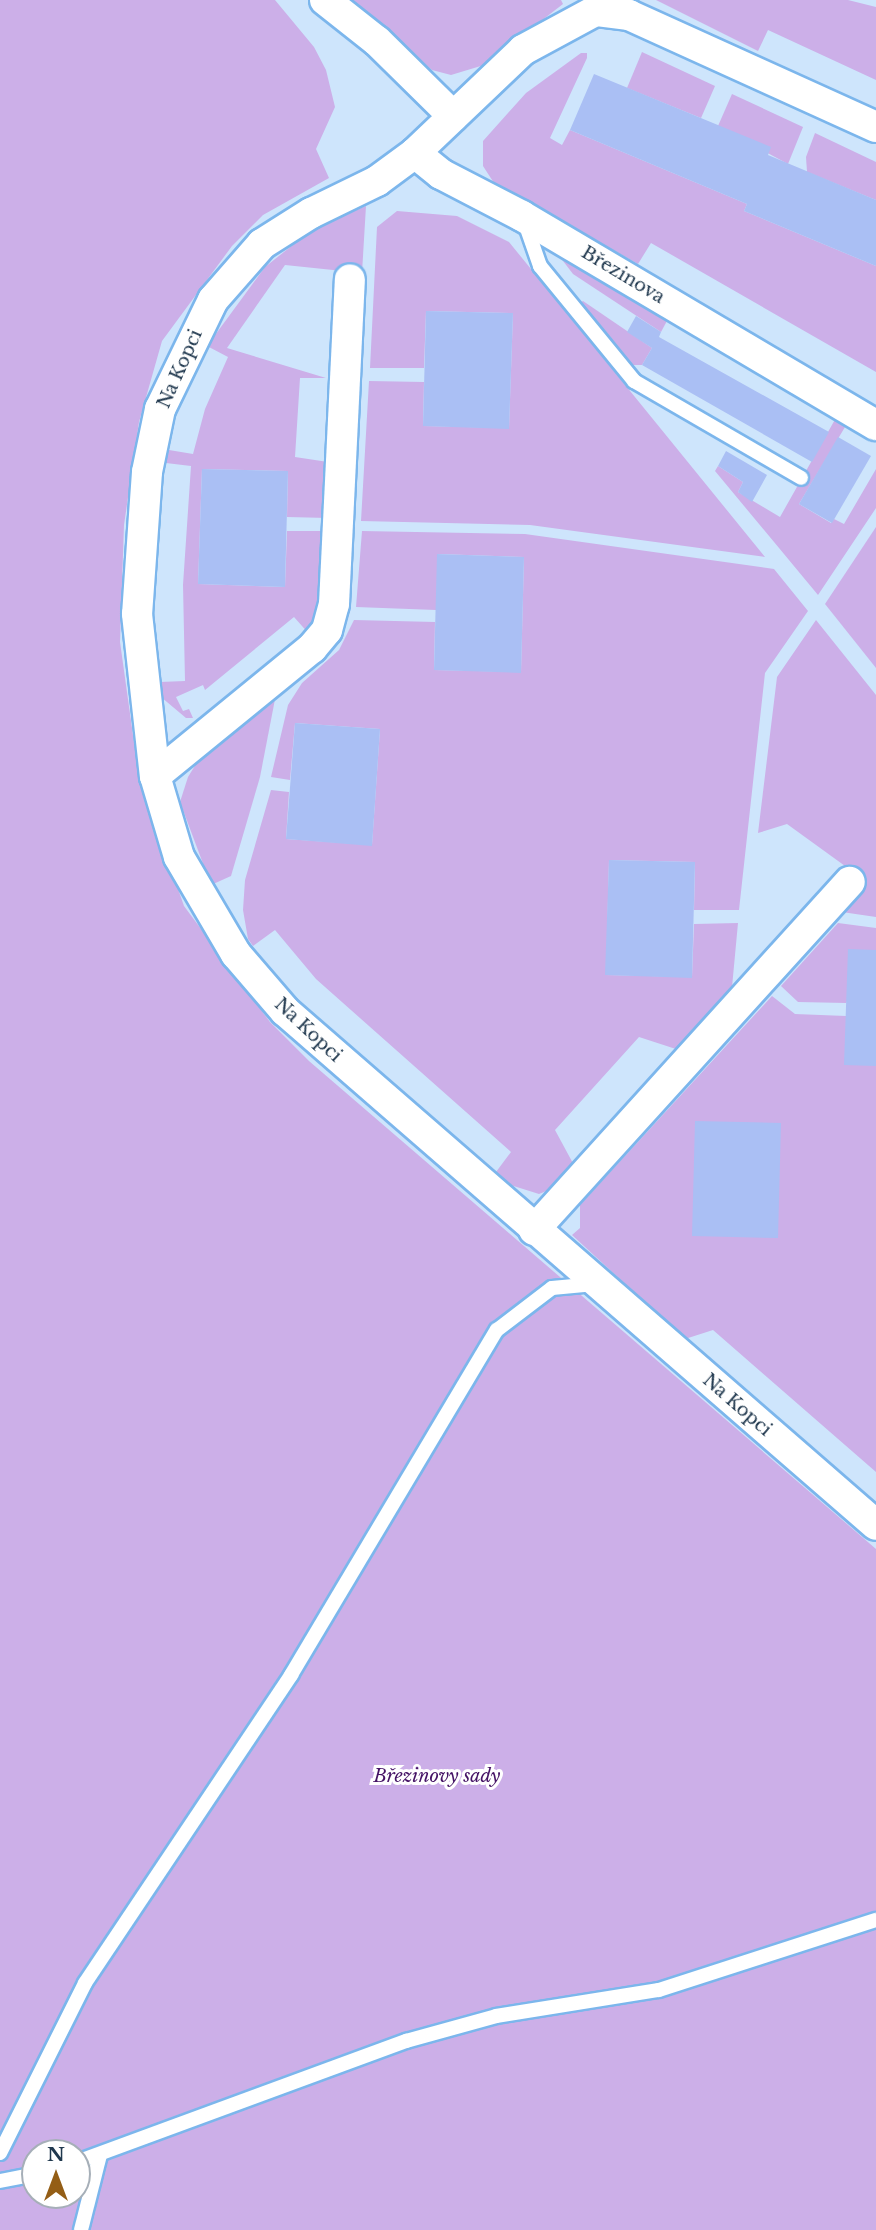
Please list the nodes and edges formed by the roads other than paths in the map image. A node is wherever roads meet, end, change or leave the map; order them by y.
1 (325, 0) edge
2 (453, 116) junction
3 (876, 127) edge
4 (415, 153) junction
5 (522, 216) junction
6 (350, 279) dead end
7 (876, 425) edge
8 (801, 478) dead end
9 (155, 776) junction
10 (850, 882) dead end
11 (534, 1230) junction
12 (596, 1284) junction
13 (876, 1525) edge
14 (876, 1920) edge
15 (0, 2153) edge
16 (100, 2155) junction
17 (91, 2158) edge
18 (21, 2177) edge
19 (0, 2181) edge
20 (81, 2230) edge

1 - 2 street
2 - 3 street
2 - 4 street
4 - 5 street, Březinova
4 - 9 street, Na Kopci
5 - 7 street, Březinova
5 - 8 lane
6 - 9 street
9 - 11 street, Na Kopci
10 - 11 street
11 - 12 street, Na Kopci
12 - 13 street, Na Kopci
12 - 15 lane
14 - 16 lane
16 - 17 lane
16 - 20 lane
18 - 19 lane

